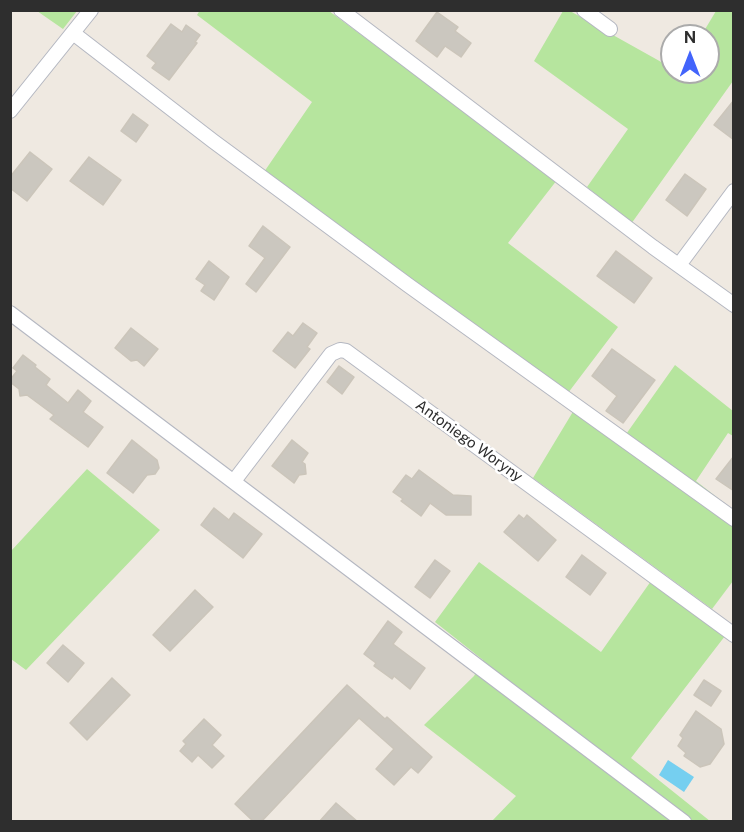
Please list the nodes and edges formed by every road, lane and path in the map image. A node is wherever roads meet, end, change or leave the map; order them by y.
1 (91, 10) edge
2 (341, 10) edge
3 (584, 10) edge
4 (610, 28) dead end
5 (73, 33) junction
6 (10, 111) edge
7 (734, 191) edge
8 (679, 266) junction
9 (734, 305) edge
10 (10, 313) edge
11 (234, 481) junction
12 (734, 519) edge
13 (734, 635) edge
14 (684, 822) edge

1 - 5 street
2 - 8 street
3 - 4 street
5 - 6 street
5 - 12 street
7 - 8 street
8 - 9 street
10 - 11 street
11 - 13 street, Antoniego Woryny
11 - 14 street

